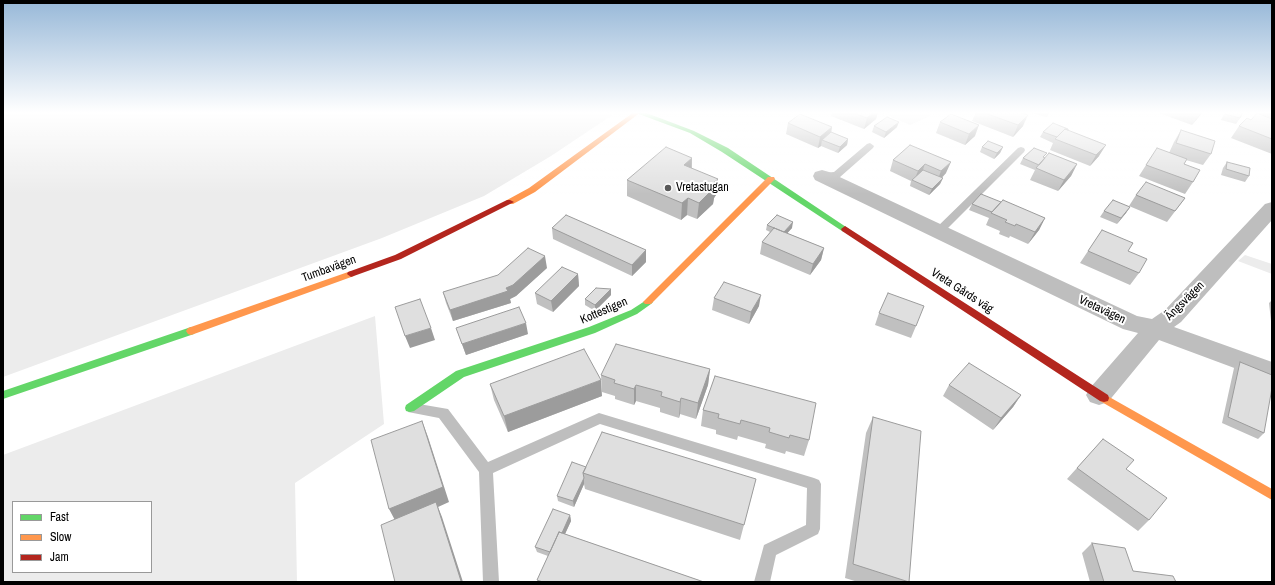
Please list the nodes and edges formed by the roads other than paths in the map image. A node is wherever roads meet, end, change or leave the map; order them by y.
1 (601, 139) edge
2 (705, 139) edge
3 (870, 146) dead end
4 (1021, 150) dead end
5 (822, 176) joint
6 (771, 179) junction
7 (1272, 208) edge
8 (938, 232) junction
9 (1155, 329) junction
10 (1272, 372) edge
11 (1099, 394) junction
12 (3, 395) edge
13 (410, 408) joint
14 (486, 470) junction
15 (1272, 495) edge
16 (491, 582) edge
17 (762, 582) edge

1 - 12 street, Tumbavägen
2 - 6 street, Vreta Gårds väg
3 - 5 lane
4 - 8 lane
5 - 8 street, Vretavägen
6 - 11 street, Vreta Gårds väg
6 - 13 street, Kottestigen
7 - 9 street, Ängsvägen
8 - 9 street, Vretavägen
9 - 10 street, Vretavägen
9 - 11 street, Ängsvägen
11 - 15 street, Vreta Gårds väg
13 - 14 lane
14 - 16 lane
14 - 17 lane

